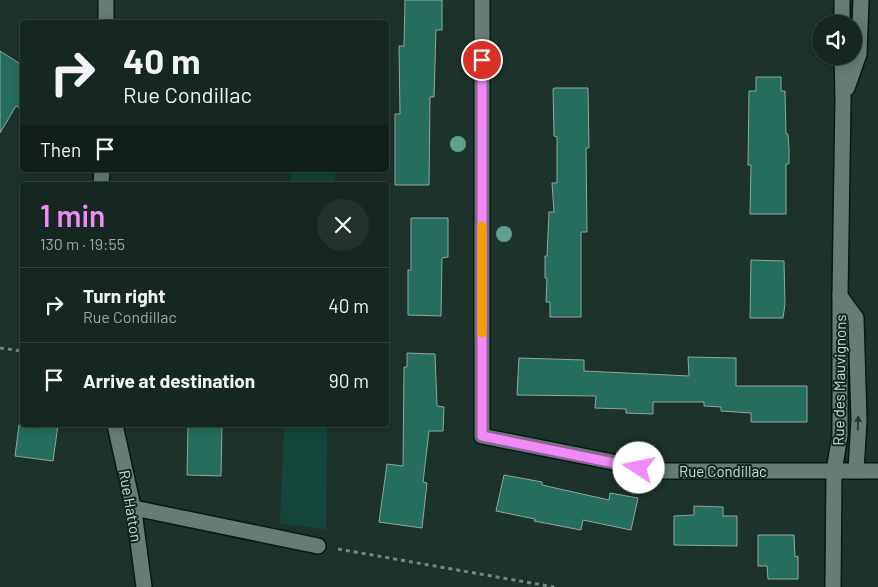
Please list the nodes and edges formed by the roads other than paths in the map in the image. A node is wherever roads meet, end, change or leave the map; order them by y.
1 (106, 0) edge
2 (482, 0) edge
3 (842, 0) edge
4 (861, 0) edge
5 (842, 15) edge
6 (106, 20) edge
7 (842, 65) edge
8 (843, 99) junction
9 (840, 296) junction
10 (115, 427) edge
11 (834, 471) junction
12 (856, 471) junction
13 (878, 471) edge
14 (134, 508) junction
15 (318, 546) road end
16 (144, 587) edge
17 (833, 587) edge

1 - 6 street
2 - 11 street, Rue Condillac
3 - 5 street
4 - 8 street, Rue des Mauvignons
7 - 8 street, Rue des Mauvignons
8 - 9 street, Rue des Mauvignons
9 - 11 street, Rue des Mauvignons
12 -> 9 street, Rue des Mauvignons
10 - 14 street, Rue Hatton
11 - 12 street
11 - 17 street, Rue des Mauvignons
12 - 13 street
14 - 15 street
14 - 16 street, Rue Hatton

